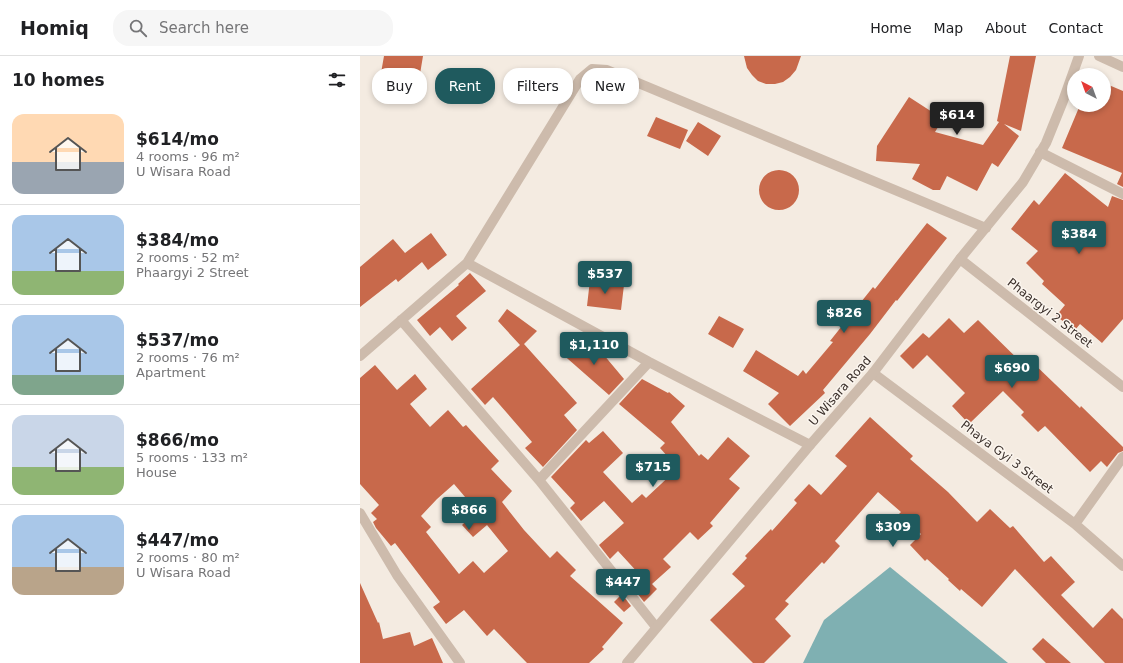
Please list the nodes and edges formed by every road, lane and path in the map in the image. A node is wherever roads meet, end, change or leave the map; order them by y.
1 (1079, 56) edge
2 (1100, 56) edge
3 (1123, 67) edge
4 (1040, 152) junction
5 (1123, 194) edge
6 (986, 228) junction
7 (960, 259) junction
8 (466, 263) junction
9 (401, 320) junction
10 (360, 356) edge
11 (649, 362) junction
12 (873, 373) junction
13 (1123, 387) edge
14 (810, 445) junction
15 (1123, 457) edge
16 (539, 480) junction
17 (360, 513) edge
18 (1075, 524) junction
19 (1123, 566) edge
20 (656, 627) junction
21 (460, 663) edge
22 (627, 663) edge

1 - 4 street, U Wisara Road
2 - 3 street
4 - 5 street
4 - 6 street, U Wisara Road
6 - 7 street, U Wisara Road
6 - 8 street
7 - 12 street, U Wisara Road
7 - 13 street, Phaargyi 2 Street
8 - 9 street
8 - 11 street
9 - 10 street
9 - 16 street
11 - 14 street
11 - 16 street
12 - 14 street, U Wisara Road
12 - 18 street, Phaya Gyi 3 Street
14 - 20 street, U Wisara Road
15 - 18 street
16 - 20 street
17 - 21 street
18 - 19 street, Phaya Gyi 3 Street
20 - 22 street, U Wisara Road

